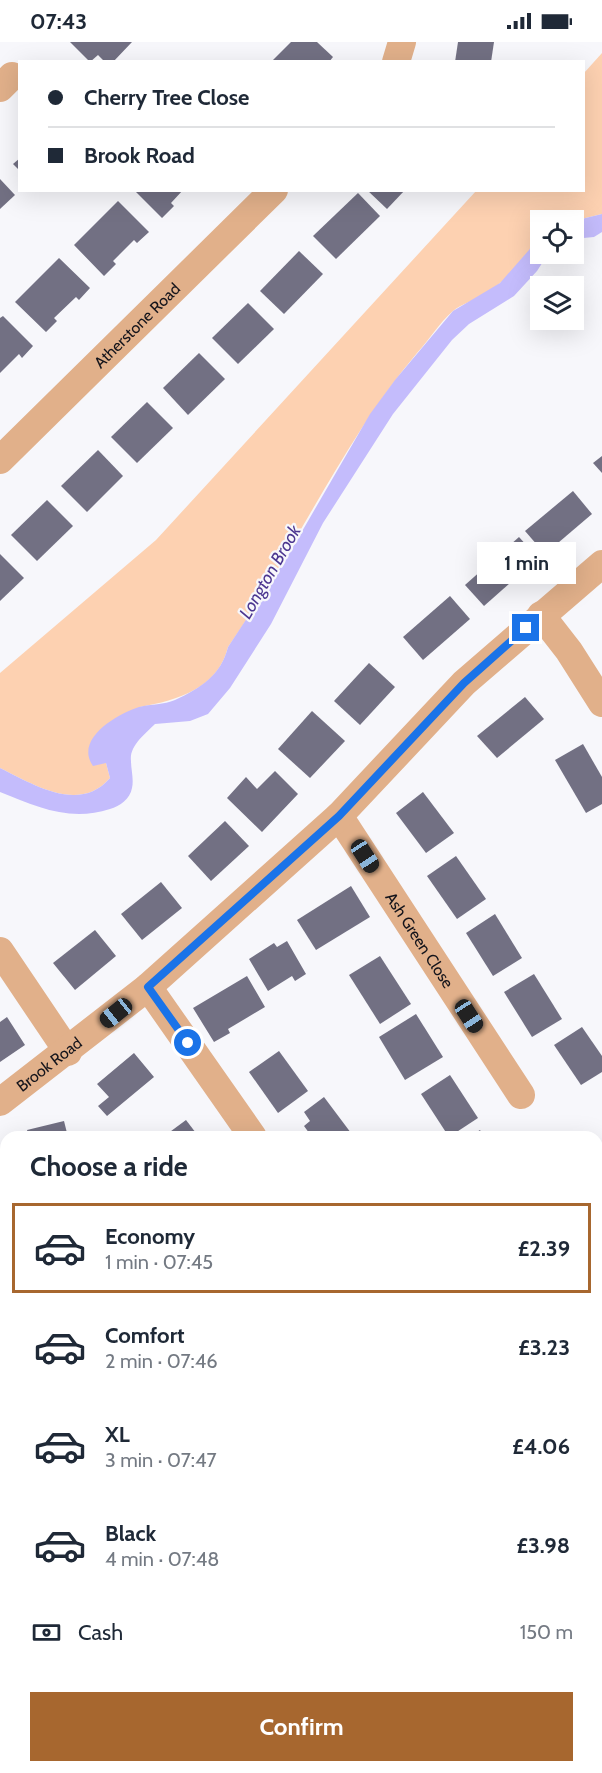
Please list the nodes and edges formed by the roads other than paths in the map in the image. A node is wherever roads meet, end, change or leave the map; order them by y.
1 (402, 42) edge
2 (397, 60) edge
3 (272, 192) edge
4 (0, 460) edge
5 (602, 564) edge
6 (541, 615) junction
7 (602, 703) edge
8 (339, 816) junction
9 (0, 951) edge
10 (148, 987) junction
11 (68, 1052) junction
12 (520, 1095) dead end
13 (0, 1102) edge
14 (249, 1131) edge

1 - 2 street
3 - 4 street, Atherstone Road
5 - 6 street, Brook Road
6 - 7 street
6 - 8 street, Brook Road
8 - 10 street, Brook Road
8 - 12 street, Ash Green Close
9 - 11 street
10 - 11 street, Brook Road
10 - 14 street
11 - 13 street, Brook Road

